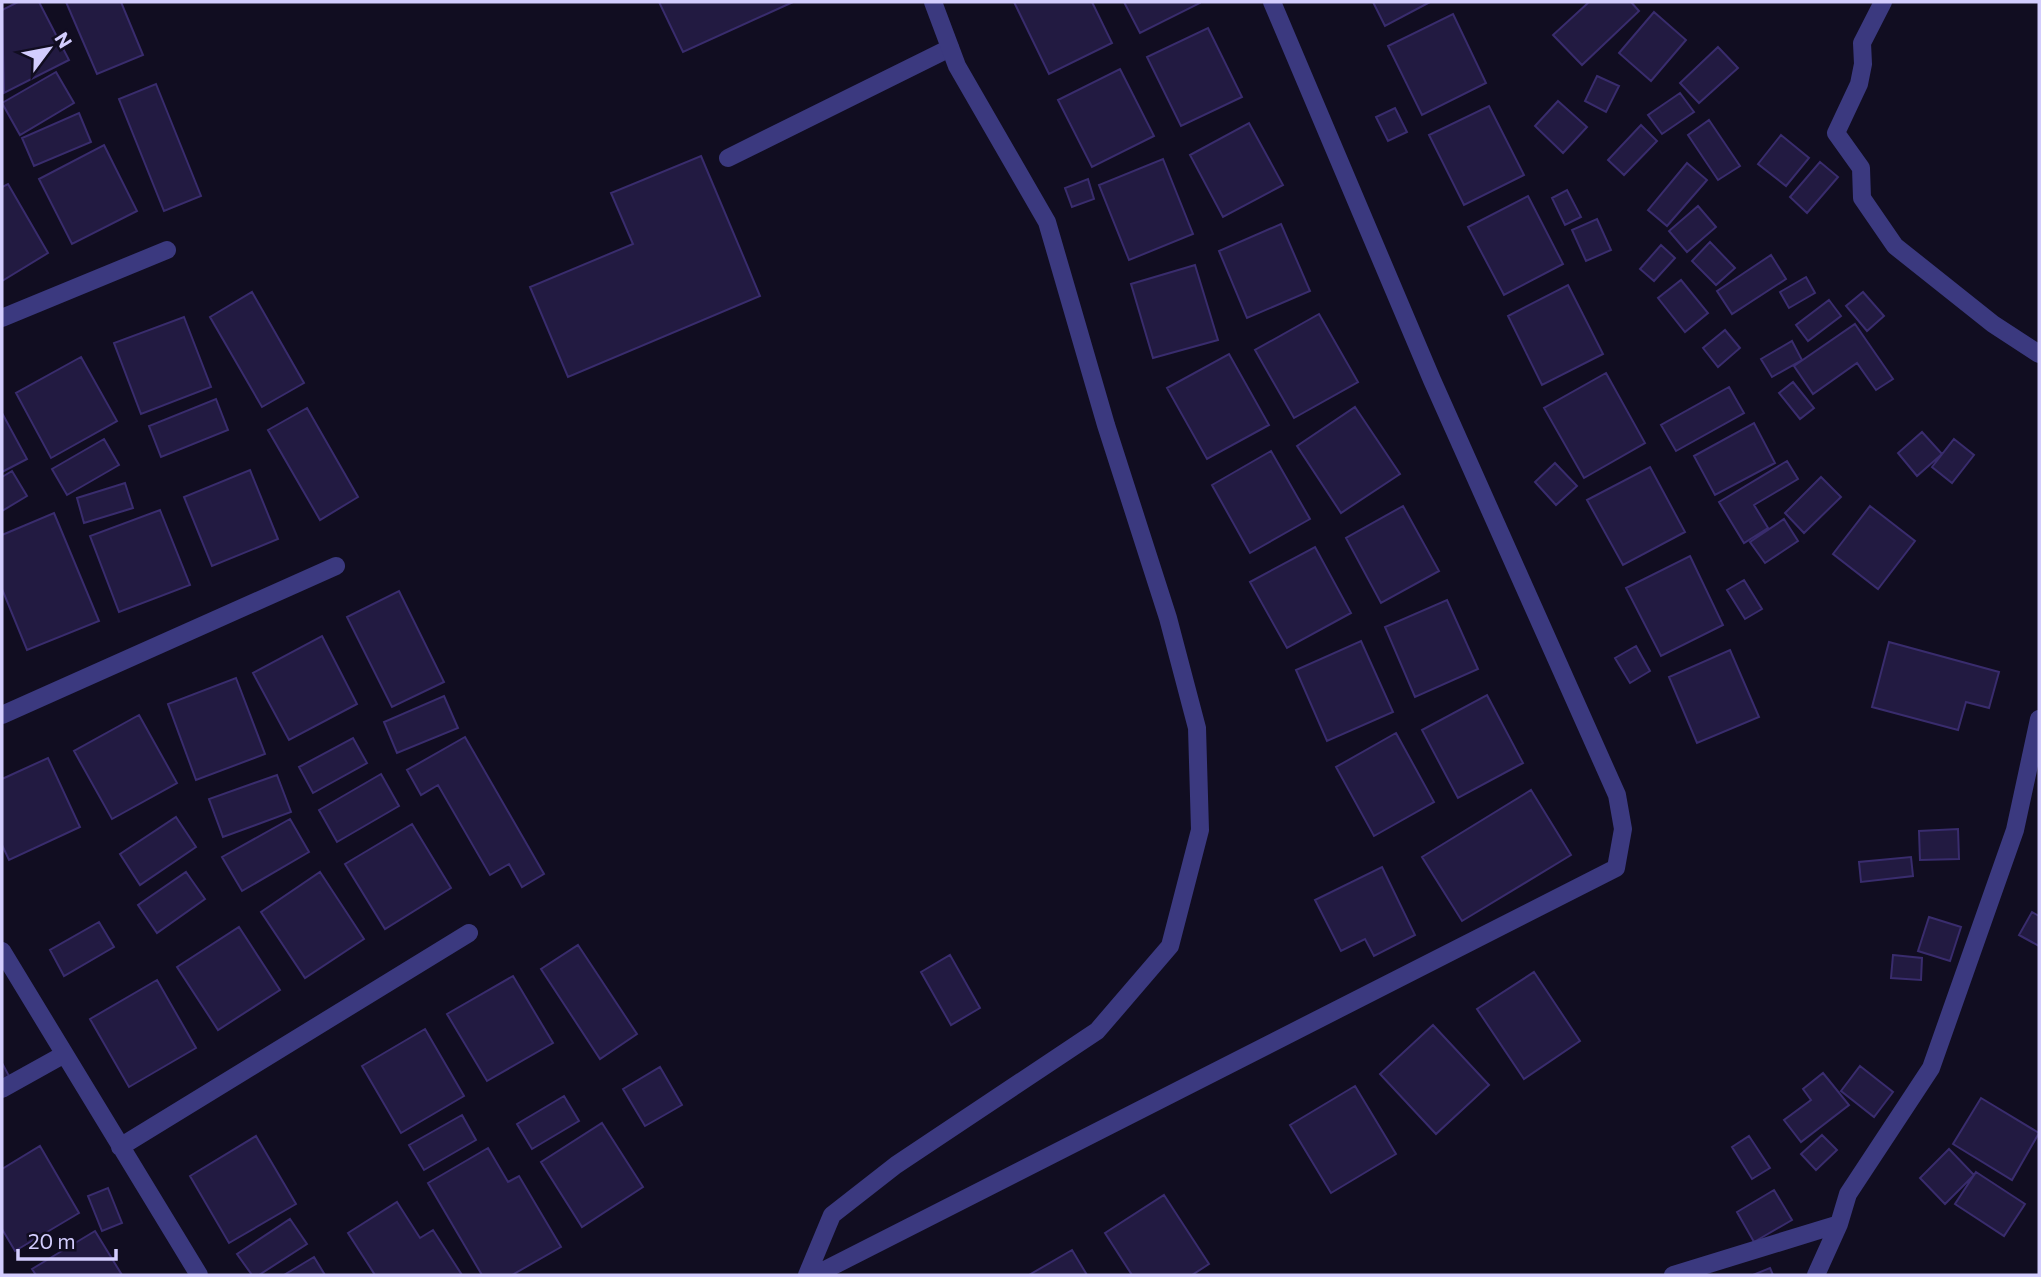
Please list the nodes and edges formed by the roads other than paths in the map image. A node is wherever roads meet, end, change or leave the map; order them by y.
1 (933, 2) edge
2 (1272, 2) edge
3 (1882, 2) edge
4 (950, 48) junction
5 (728, 158) dead end
6 (167, 250) dead end
7 (2, 318) edge
8 (2039, 354) edge
9 (336, 566) dead end
10 (2, 715) edge
11 (2039, 719) edge
12 (469, 933) dead end
13 (2, 951) edge
14 (63, 1055) junction
15 (2, 1089) edge
16 (120, 1147) junction
17 (1839, 1224) junction
18 (199, 1275) edge
19 (807, 1275) edge
20 (815, 1275) edge
21 (1673, 1275) edge
22 (1816, 1275) edge

1 - 4 street
2 - 20 street
3 - 8 street
4 - 5 street
4 - 19 street
6 - 7 street
9 - 10 street
11 - 17 street
12 - 16 street
13 - 14 street
14 - 15 street
14 - 16 street
16 - 18 street
17 - 21 street
17 - 22 street

